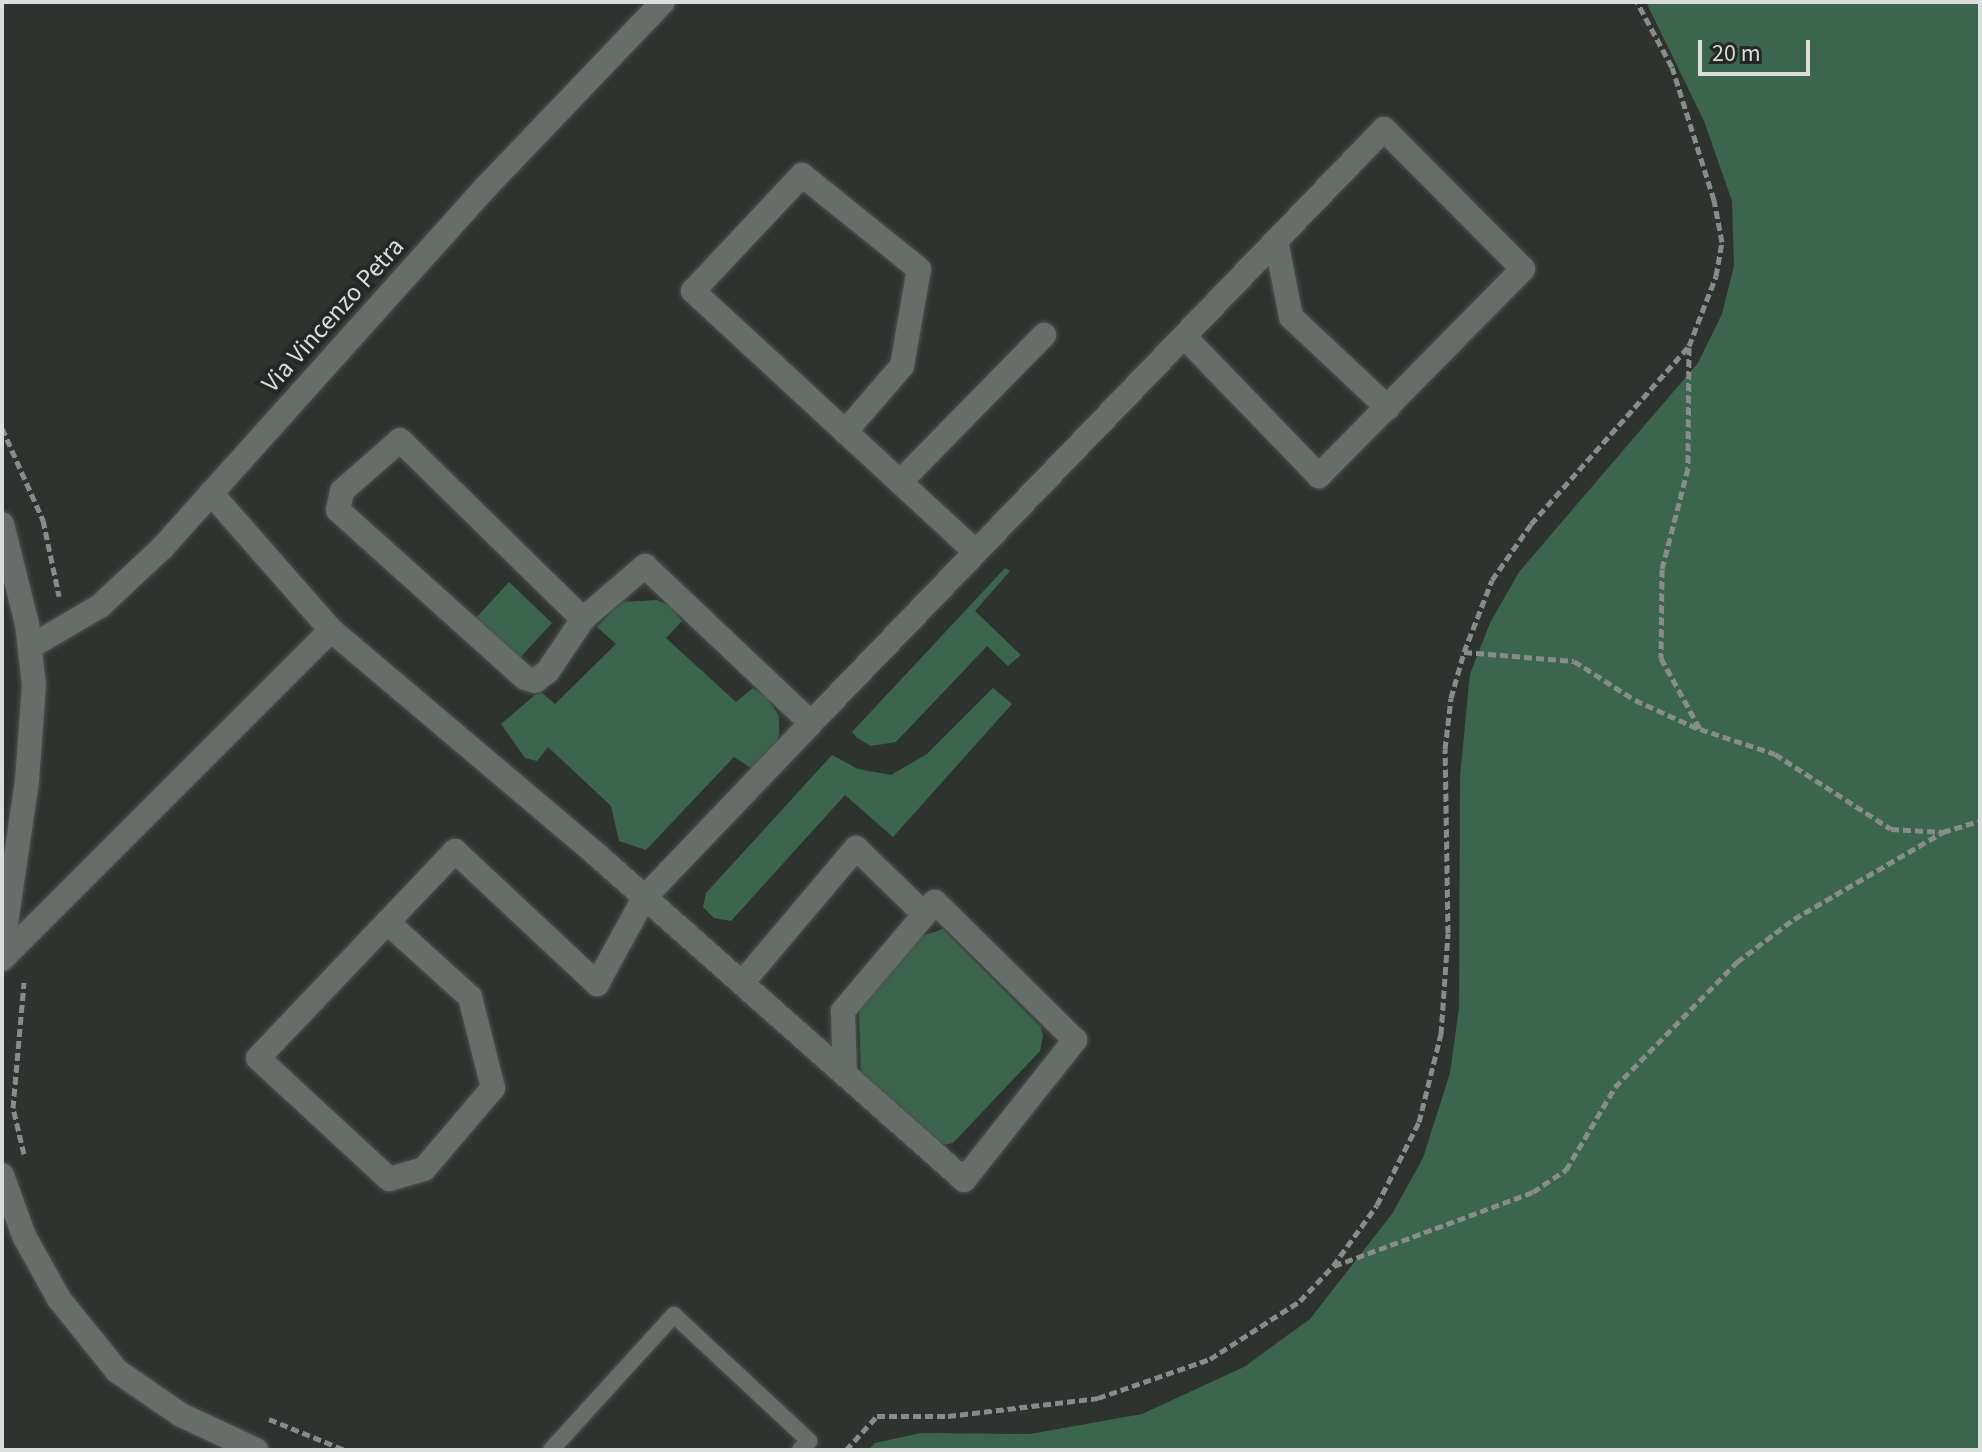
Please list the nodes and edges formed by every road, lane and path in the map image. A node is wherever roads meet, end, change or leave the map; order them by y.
1 (663, 2) edge
2 (1637, 2) edge
3 (1276, 241) junction
4 (1044, 335) dead end
5 (1184, 336) junction
6 (1689, 346) junction
7 (1388, 408) junction
8 (2, 428) edge
9 (845, 432) junction
10 (900, 482) junction
11 (211, 493) junction
12 (2, 524) edge
13 (976, 552) junction
14 (583, 619) junction
15 (331, 630) junction
16 (63, 632) junction
17 (30, 647) junction
18 (1464, 652) junction
19 (811, 723) junction
20 (1700, 729) junction
21 (1980, 821) edge
22 (1943, 832) junction
23 (644, 898) junction
24 (924, 914) junction
25 (387, 922) junction
26 (31, 930) junction
27 (2, 951) edge
28 (2, 959) edge
29 (742, 983) junction
30 (845, 1075) junction
31 (27, 1167) dead end
32 (2, 1175) edge
33 (1333, 1266) junction
34 (258, 1414) dead end
35 (211, 1441) edge
36 (341, 1449) edge
37 (256, 1450) edge
38 (551, 1450) edge
39 (800, 1450) edge
40 (846, 1450) edge

1 - 11 street, Via Vincenzo Petra
2 - 6 path
3 - 5 street
3 - 7 street
3 - 7 street
4 - 10 street
5 - 7 street
5 - 13 street
6 - 18 path
6 - 20 path
8 - 16 path
9 - 9 street
9 - 10 street
10 - 13 street
11 - 15 street
11 - 16 street, Via Vincenzo Petra
12 - 17 street
13 - 19 street
14 - 14 street
14 - 19 street
15 - 23 street
15 - 26 street
16 - 17 street, Via Vincenzo Petra
17 - 27 street
18 - 20 path
18 - 33 path
19 - 23 street
20 - 22 path
21 - 22 path
22 - 33 path
23 - 25 street
23 - 29 street
24 - 29 street
24 - 30 street
24 - 30 street
25 - 25 street
26 - 28 street
26 - 31 path
29 - 30 street
32 - 35 street
33 - 40 path
34 - 36 path
35 - 37 street
38 - 39 lane

